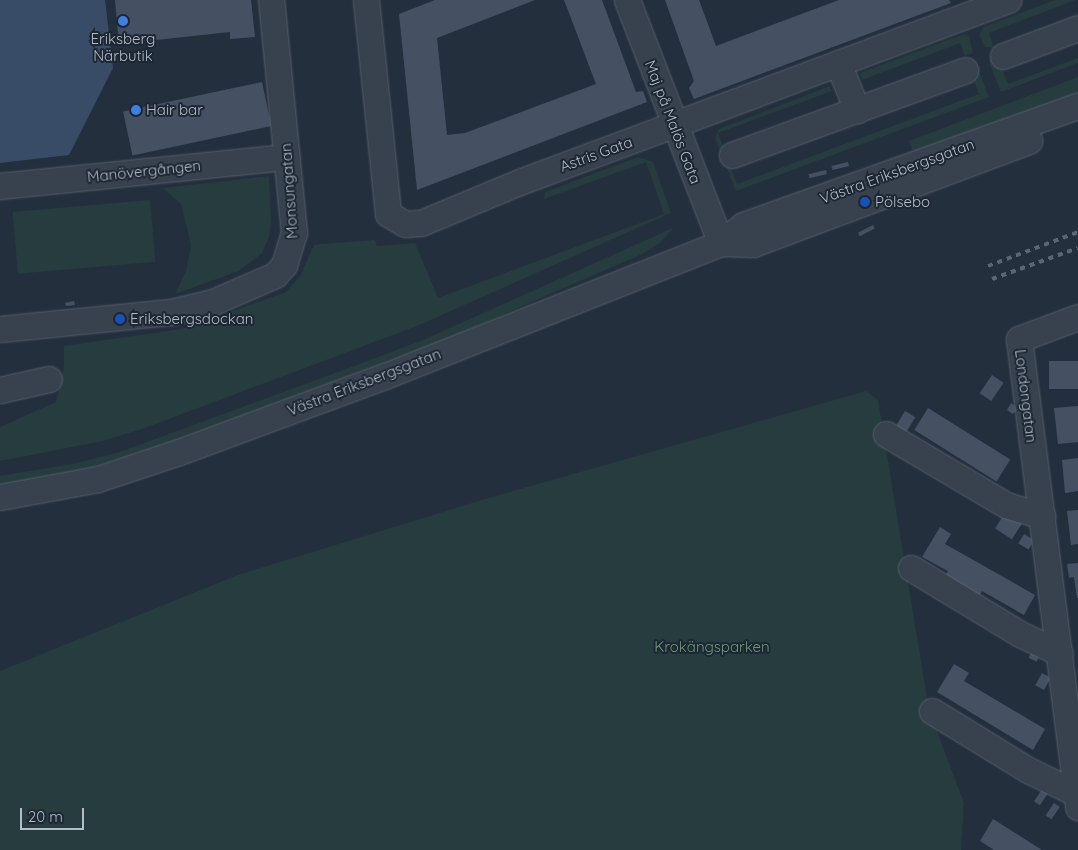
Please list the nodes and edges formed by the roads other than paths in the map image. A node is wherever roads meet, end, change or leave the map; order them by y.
1 (271, 0) edge
2 (366, 0) edge
3 (627, 0) edge
4 (1008, 0) edge
5 (965, 7) edge
6 (1078, 28) edge
7 (1002, 56) dead end
8 (838, 63) junction
9 (965, 70) dead end
10 (1078, 106) edge
11 (857, 110) junction
12 (1078, 123) edge
13 (675, 126) junction
14 (732, 155) dead end
15 (287, 157) junction
16 (0, 186) edge
17 (720, 243) junction
18 (1078, 317) edge
19 (0, 329) edge
20 (49, 379) dead end
21 (0, 390) edge
22 (886, 434) dead end
23 (0, 497) edge
24 (1042, 516) junction
25 (911, 568) dead end
26 (1060, 652) junction
27 (932, 711) dead end
28 (1077, 800) edge

1 - 15 street, Monsungatan
2 - 13 street, Astris Gata
3 - 13 street, Maj på Malös Gata
4 - 5 street, Astris Gata
5 - 8 street, Astris Gata
6 - 7 street
8 - 11 street
8 - 13 street, Astris Gata
9 - 11 street
10 - 17 street, Västra Eriksbergsgatan
11 - 14 street
12 - 17 street, Västra Eriksbergsgatan
13 - 17 street, Maj på Malös Gata
15 - 16 street, Manövergången
15 - 19 street, Monsungatan
17 - 23 street, Västra Eriksbergsgatan
18 - 24 street, Londongatan
20 - 21 street
22 - 24 street
24 - 26 street, Londongatan
25 - 26 street
26 - 28 street, Londongatan
27 - 28 street, Londongatan

